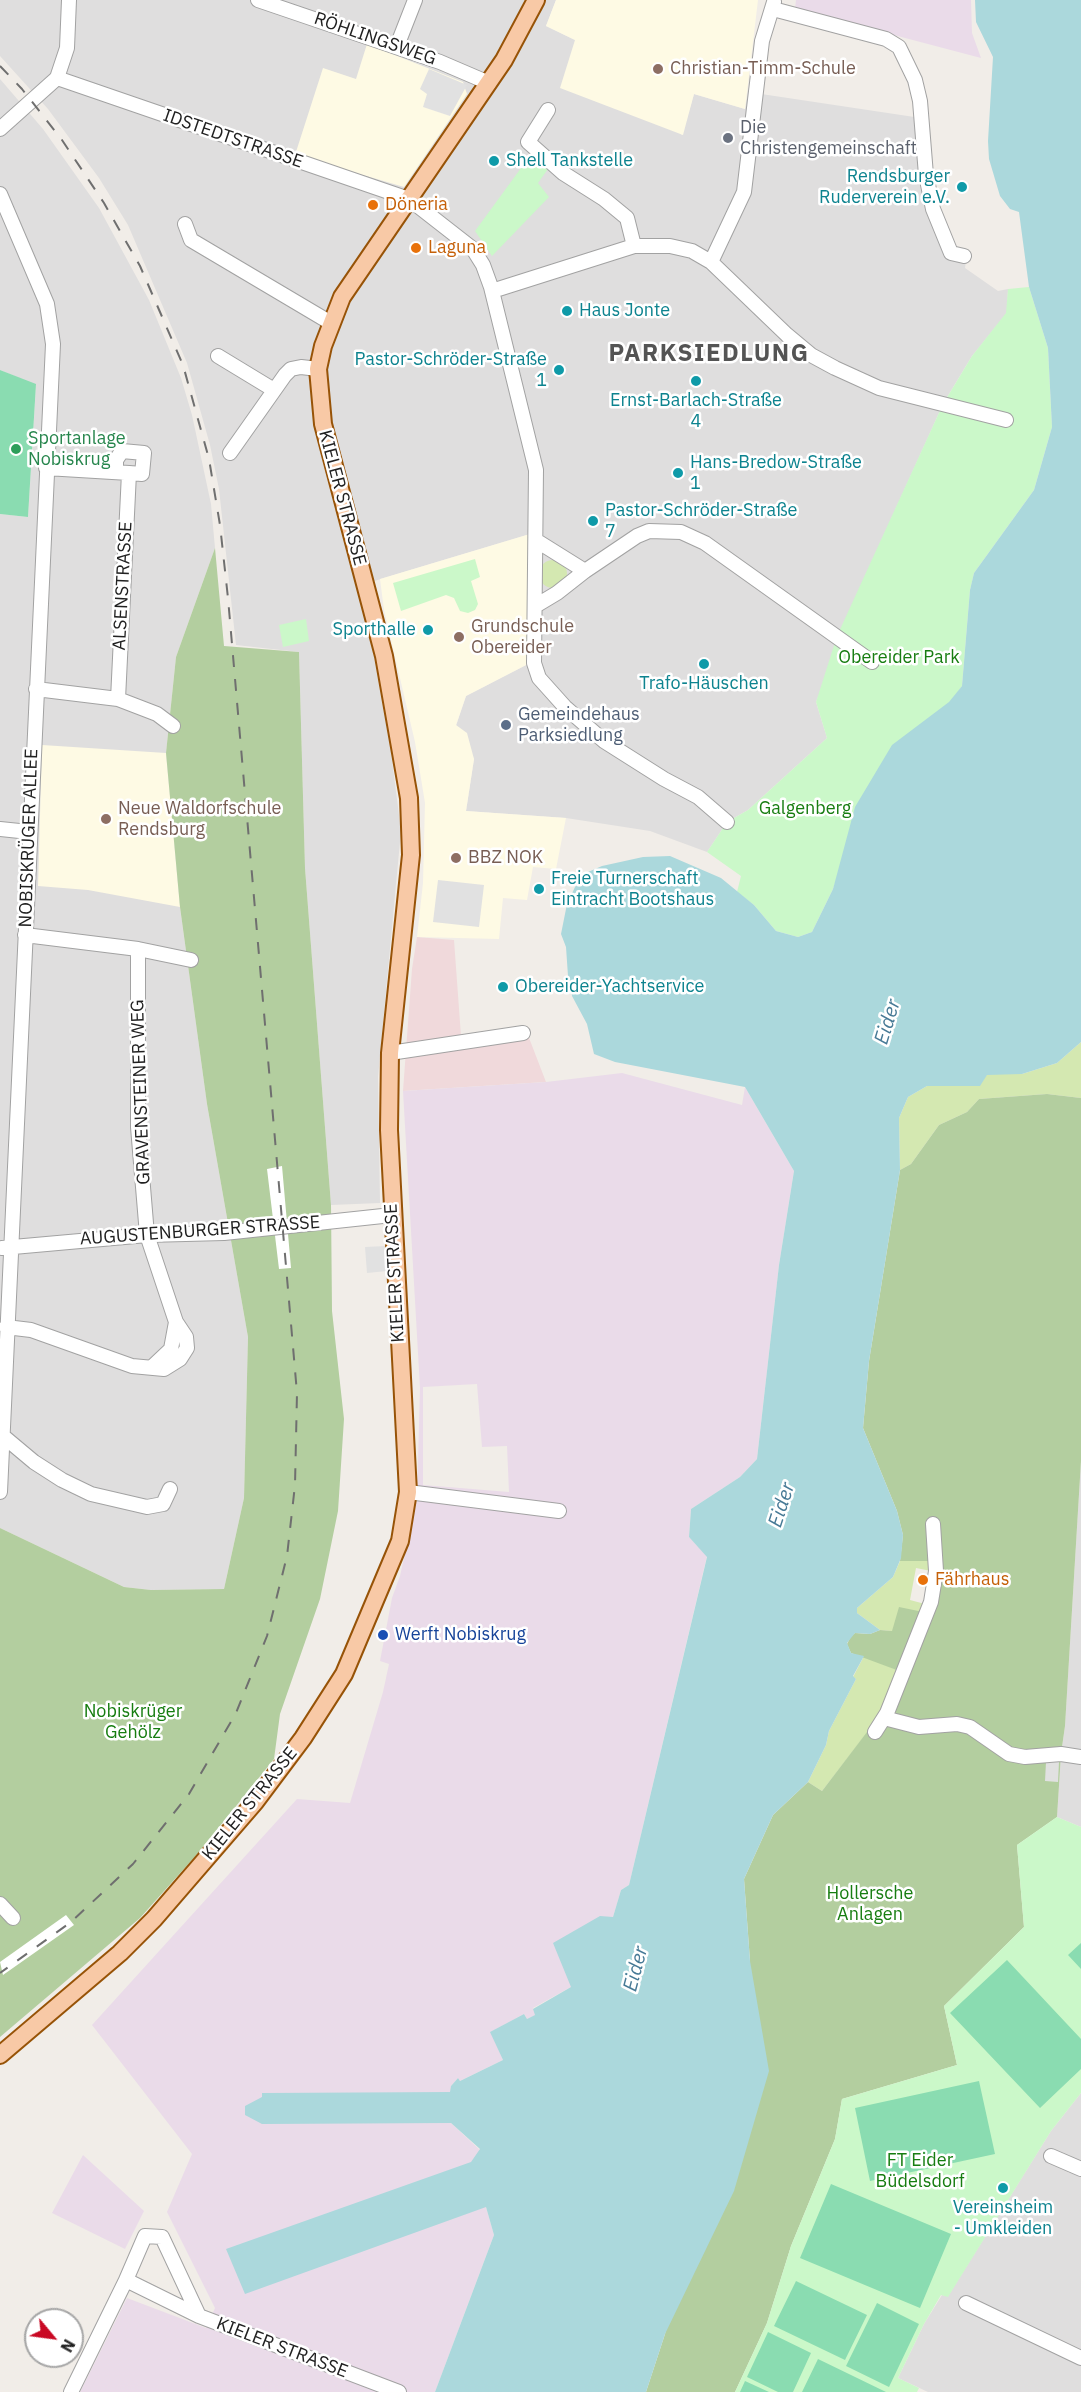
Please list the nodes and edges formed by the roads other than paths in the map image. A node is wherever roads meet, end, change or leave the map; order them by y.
1 (69, 0) edge
2 (258, 0) edge
3 (415, 0) edge
4 (536, 0) edge
5 (774, 4) edge
6 (397, 46) junction
7 (57, 78) junction
8 (489, 83) junction
9 (548, 110) dead end
10 (0, 129) edge
11 (0, 194) edge
12 (409, 199) junction
13 (185, 224) dead end
14 (634, 246) junction
15 (964, 256) dead end
16 (711, 262) junction
17 (492, 291) junction
18 (331, 323) junction
19 (218, 356) dead end
20 (318, 369) junction
21 (274, 390) junction
22 (1006, 420) dead end
23 (230, 453) dead end
24 (46, 468) junction
25 (537, 541) junction
26 (585, 571) junction
27 (537, 605) junction
28 (872, 662) dead end
29 (36, 689) junction
30 (118, 699) junction
31 (173, 726) dead end
32 (728, 822) dead end
33 (0, 829) edge
34 (29, 832) junction
35 (25, 935) junction
36 (138, 949) junction
37 (191, 960) dead end
38 (523, 1033) dead end
39 (390, 1053) junction
40 (392, 1215) junction
41 (147, 1235) junction
42 (5, 1247) edge
43 (6, 1327) junction
44 (3, 1436) junction
45 (170, 1489) dead end
46 (0, 1492) edge
47 (408, 1492) junction
48 (559, 1510) dead end
49 (933, 1524) dead end
50 (884, 1718) junction
51 (875, 1732) dead end
52 (1081, 1757) edge
53 (0, 1904) edge
54 (13, 1918) dead end
55 (0, 2055) edge
56 (1051, 2156) dead end
57 (1081, 2169) edge
58 (126, 2280) junction
59 (966, 2303) dead end
60 (199, 2316) junction
61 (1081, 2358) edge
62 (71, 2392) edge
63 (399, 2392) edge

1 - 7 street
2 - 6 street, RÖHLINGSWEG
3 - 6 street
4 - 8 main road, KIELER STRASSE
5 - 15 street
5 - 16 street
6 - 8 street, RÖHLINGSWEG
7 - 10 street
7 - 12 street, IDSTEDTSTRASSE
8 - 12 main road, KIELER STRASSE
9 - 14 street
11 - 24 street, NOBISKRÜGER ALLEE
12 - 17 street, IDSTEDTSTRASSE
12 - 18 main road, KIELER STRASSE
13 - 18 street
14 - 16 street
14 - 17 street
16 - 22 street
17 - 25 street, IDSTEDTSTRASSE
18 - 20 main road, KIELER STRASSE
19 - 21 street
20 - 21 street
20 - 39 main road, KIELER STRASSE
21 - 23 street
24 - 29 street, NOBISKRÜGER ALLEE
24 - 30 street, ALSENSTRASSE
25 - 26 street
25 - 27 street, IDSTEDTSTRASSE
26 - 27 street
26 - 28 street
27 - 32 street, IDSTEDTSTRASSE
29 - 30 street
29 - 34 street, NOBISKRÜGER ALLEE
30 - 31 street
33 - 34 street
34 - 35 street, NOBISKRÜGER ALLEE
35 - 36 street
35 - 42 street, NOBISKRÜGER ALLEE
36 - 37 street
36 - 41 street, GRAVENSTEINER WEG
38 - 39 street
39 - 40 main road, KIELER STRASSE
40 - 41 street, AUGUSTENBURGER STRASSE
40 - 47 main road, KIELER STRASSE
41 - 42 street, AUGUSTENBURGER STRASSE
41 - 43 street, GRAVENSTEINER WEG
42 - 43 street, NOBISKRÜGER ALLEE
43 - 44 street, NOBISKRÜGER ALLEE
44 - 45 street
44 - 46 street, NOBISKRÜGER ALLEE
47 - 48 street
47 - 55 main road, KIELER STRASSE
49 - 50 street
50 - 51 street
50 - 52 street
53 - 54 street
56 - 57 street
58 - 60 street, KIELER STRASSE
58 - 60 street, KIELER STRASSE
58 - 62 street, KIELER STRASSE
59 - 61 street
60 - 63 street, KIELER STRASSE

